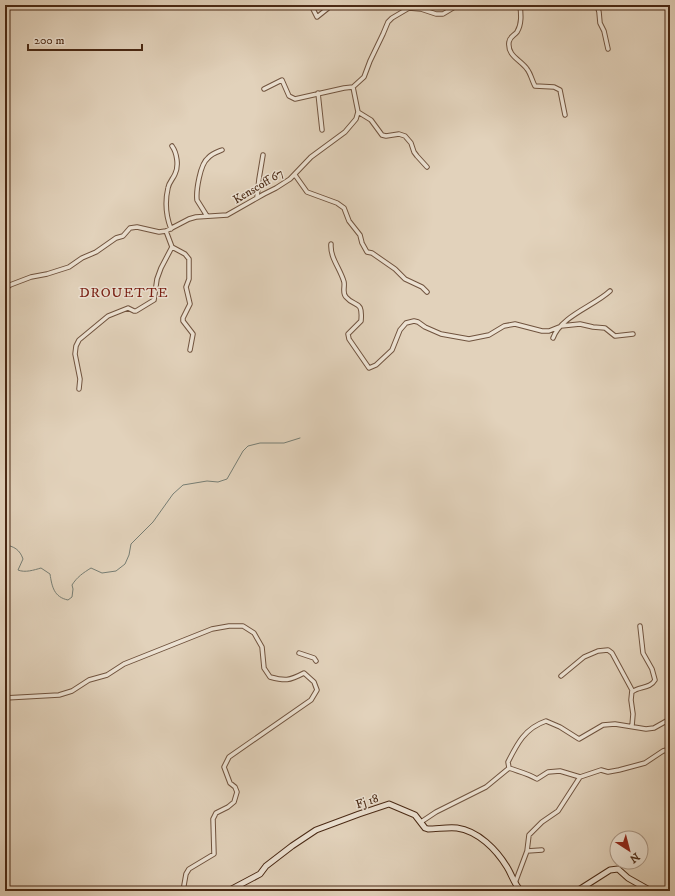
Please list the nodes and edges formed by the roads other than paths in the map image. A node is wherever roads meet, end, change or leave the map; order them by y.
1 (312, 5) edge
2 (332, 5) edge
3 (458, 5) edge
4 (520, 5) edge
5 (597, 5) edge
6 (608, 48) dead end
7 (353, 87) junction
8 (264, 89) dead end
9 (318, 93) junction
10 (358, 112) junction
11 (565, 115) dead end
12 (322, 130) dead end
13 (172, 146) dead end
14 (222, 150) dead end
15 (263, 155) dead end
16 (427, 167) dead end
17 (294, 175) junction
18 (257, 197) junction
19 (207, 216) junction
20 (171, 229) junction
21 (166, 231) junction
22 (331, 244) dead end
23 (172, 247) junction
24 (5, 289) edge
25 (610, 291) dead end
26 (427, 292) dead end
27 (560, 327) junction
28 (633, 334) dead end
29 (553, 338) dead end
30 (190, 350) dead end
31 (79, 389) dead end
32 (640, 626) dead end
33 (299, 653) dead end
34 (316, 661) dead end
35 (561, 676) dead end
36 (631, 692) junction
37 (5, 698) edge
38 (670, 719) edge
39 (632, 726) junction
40 (670, 749) edge
41 (509, 768) junction
42 (580, 777) junction
43 (421, 822) junction
44 (542, 850) dead end
45 (527, 851) junction
46 (518, 888) edge
47 (183, 891) edge
48 (228, 891) edge
49 (577, 891) edge
50 (651, 891) edge

1 - 2 street
3 - 7 street
4 - 11 street
5 - 6 street
7 - 9 street
7 - 10 street
8 - 9 street
9 - 12 street
10 - 16 street
10 - 17 street, Kenscoff 67
13 - 20 street
14 - 19 street
15 - 18 street
17 - 18 street, Kenscoff 67
17 - 26 street
18 - 19 street, Kenscoff 67
19 - 20 street, Kenscoff 67
20 - 21 street, Kenscoff 67
21 - 23 street
21 - 24 street, Kenscoff 67
22 - 27 street
23 - 30 street
23 - 31 street
25 - 27 street
27 - 28 street
27 - 29 street
32 - 36 street
33 - 34 street
35 - 36 street
36 - 39 street
37 - 47 street
38 - 39 street
39 - 41 street
40 - 42 street
41 - 42 street
41 - 43 street
42 - 45 street
43 - 46 street, Fj 18
43 - 48 street, Fj 18
44 - 45 street
45 - 46 street
49 - 50 street

